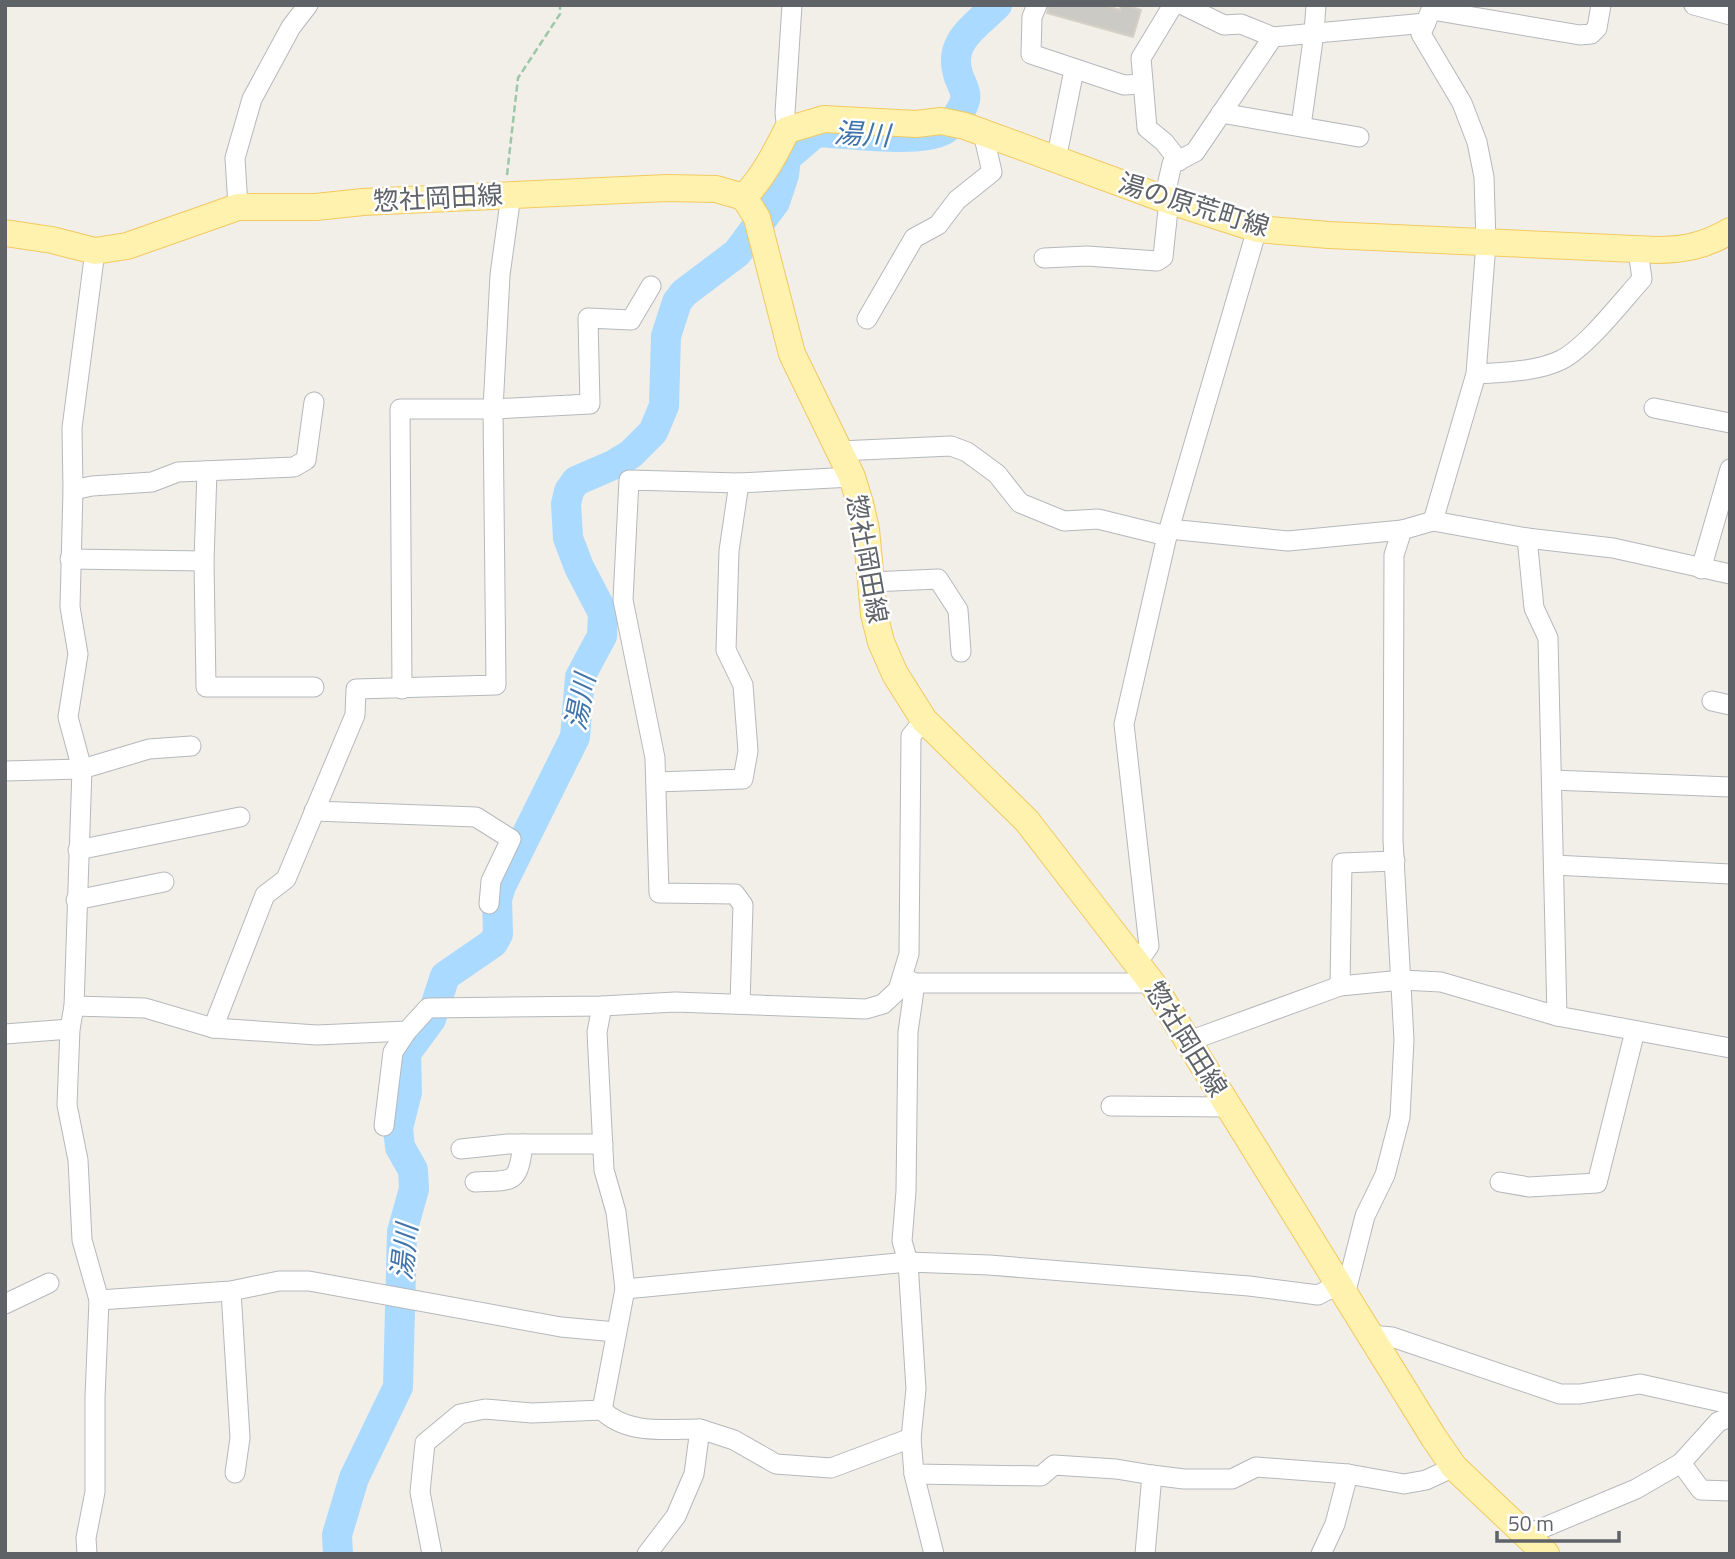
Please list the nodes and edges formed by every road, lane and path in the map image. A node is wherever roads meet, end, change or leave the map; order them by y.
1 (308, 5) edge
2 (559, 5) edge
3 (792, 5) edge
4 (1037, 5) edge
5 (1173, 5) edge
6 (1183, 5) edge
7 (1316, 5) edge
8 (1601, 5) edge
9 (1694, 5) edge
10 (1430, 13) edge
11 (1730, 15) edge
12 (1314, 33) junction
13 (1273, 37) junction
14 (1074, 70) junction
15 (1142, 85) junction
16 (1221, 113) junction
17 (1301, 127) junction
18 (787, 130) junction
19 (983, 133) junction
20 (1359, 137) dead end
21 (1056, 160) junction
22 (1179, 161) junction
23 (508, 195) junction
24 (744, 197) junction
25 (1167, 200) junction
26 (239, 207) junction
27 (1257, 229) junction
28 (1730, 231) edge
29 (5, 233) edge
30 (1486, 243) junction
31 (1638, 250) junction
32 (96, 251) junction
33 (1044, 258) dead end
34 (650, 286) dead end
35 (867, 319) dead end
36 (1476, 374) junction
37 (314, 402) dead end
38 (1654, 408) dead end
39 (493, 409) junction
40 (1730, 423) edge
41 (839, 451) junction
42 (1730, 469) edge
43 (207, 471) junction
44 (852, 477) junction
45 (739, 483) junction
46 (73, 490) junction
47 (1433, 521) junction
48 (1402, 530) junction
49 (1168, 533) junction
50 (1527, 538) junction
51 (71, 559) junction
52 (204, 561) junction
53 (1701, 569) junction
54 (1730, 574) edge
55 (871, 582) junction
56 (961, 652) dead end
57 (314, 688) dead end
58 (402, 689) junction
59 (924, 720) junction
60 (191, 746) dead end
61 (82, 769) junction
62 (5, 771) edge
63 (1552, 780) junction
64 (656, 782) junction
65 (1730, 787) edge
66 (314, 811) junction
67 (240, 817) dead end
68 (78, 850) junction
69 (1395, 861) junction
70 (1554, 865) junction
71 (1730, 874) edge
72 (164, 882) dead end
73 (76, 900) junction
74 (489, 904) dead end
75 (1145, 973) junction
76 (1402, 980) junction
77 (909, 981) junction
78 (1340, 986) junction
79 (740, 1004) junction
80 (74, 1006) junction
81 (602, 1006) junction
82 (1557, 1016) junction
83 (213, 1028) junction
84 (70, 1029) junction
85 (407, 1031) junction
86 (1635, 1031) junction
87 (5, 1034) edge
88 (1189, 1041) junction
89 (1730, 1048) edge
90 (1111, 1106) dead end
91 (1229, 1107) junction
92 (384, 1126) dead end
93 (523, 1144) junction
94 (603, 1144) junction
95 (461, 1149) dead end
96 (475, 1182) dead end
97 (1500, 1182) dead end
98 (908, 1262) junction
99 (49, 1283) dead end
100 (625, 1289) junction
101 (1342, 1289) junction
102 (231, 1291) junction
103 (99, 1300) junction
104 (5, 1304) edge
105 (616, 1332) junction
106 (1371, 1335) junction
107 (1730, 1404) edge
108 (602, 1410) junction
109 (1730, 1417) edge
110 (700, 1430) junction
111 (911, 1438) junction
112 (1681, 1463) junction
113 (1454, 1467) junction
114 (235, 1473) dead end
115 (914, 1474) junction
116 (1152, 1475) junction
117 (1348, 1475) junction
118 (1730, 1492) edge
119 (1526, 1535) junction
120 (87, 1554) edge
121 (432, 1554) edge
122 (647, 1554) edge
123 (934, 1554) edge
124 (1145, 1554) edge
125 (1321, 1554) edge
126 (1546, 1554) edge

1 - 26 street
2 - 23 path
3 - 18 street
4 - 14 street
5 - 15 street
6 - 13 street
7 - 12 street
8 - 10 street
9 - 11 street
10 - 12 street
10 - 30 street
12 - 13 street
12 - 17 street
13 - 16 street
14 - 15 street
14 - 21 street
15 - 22 street
16 - 17 street
16 - 22 street
17 - 20 street
18 - 19 main road, 湯の原荒町線
18 - 24 main road
19 - 21 main road, 湯の原荒町線
19 - 35 street
21 - 25 main road, 湯の原荒町線
22 - 25 street
23 - 24 main road, 惣社岡田線
23 - 26 main road, 惣社岡田線
23 - 39 street
24 - 41 main road, 惣社岡田線
25 - 27 main road, 湯の原荒町線
25 - 33 street
26 - 32 main road, 惣社岡田線
27 - 30 main road, 湯の原荒町線
27 - 49 street
28 - 31 main road, 湯の原荒町線
29 - 32 main road, 惣社岡田線
30 - 31 main road, 湯の原荒町線
30 - 36 street
31 - 36 street
32 - 46 street
34 - 39 street
36 - 47 street
37 - 43 street
38 - 40 street
39 - 58 street
39 - 58 street
41 - 44 main road, 惣社岡田線
41 - 49 street
42 - 53 street
43 - 46 street
43 - 52 street
44 - 45 street
44 - 55 main road, 惣社岡田線
45 - 64 street
45 - 64 street
46 - 51 street
47 - 48 street
47 - 50 street
48 - 49 street
48 - 69 street
49 - 75 street
50 - 53 street
50 - 63 street
51 - 52 street
51 - 61 street
52 - 57 street
53 - 54 street
55 - 56 street
55 - 59 main road, 惣社岡田線
58 - 66 street
59 - 75 main road, 惣社岡田線
59 - 77 street
60 - 61 street
61 - 62 street
61 - 68 street
63 - 65 street
63 - 70 street
64 - 79 street
66 - 74 street
66 - 83 street
67 - 68 street
68 - 73 street
69 - 76 street
69 - 78 street
70 - 71 street
70 - 82 street
72 - 73 street
73 - 80 street
75 - 77 street
75 - 88 main road, 惣社岡田線
76 - 78 street
76 - 82 street
76 - 101 street
77 - 79 street
77 - 98 street
78 - 88 street
79 - 81 street
80 - 83 street
80 - 84 street
81 - 85 street
81 - 94 street
82 - 86 street
83 - 85 street
84 - 87 street
84 - 103 street
85 - 92 street
86 - 89 street
86 - 97 street
88 - 91 main road, 惣社岡田線
90 - 91 street
91 - 101 main road, 惣社岡田線
93 - 94 street
93 - 95 street
93 - 96 street
94 - 100 street
98 - 100 street
98 - 101 street
98 - 111 street
99 - 104 street
100 - 105 street
101 - 106 main road, 惣社岡田線
102 - 103 street
102 - 105 street
102 - 114 street
103 - 120 street
105 - 108 street
106 - 107 street
106 - 113 main road, 惣社岡田線
108 - 110 street
108 - 121 street
109 - 112 street
110 - 111 street
110 - 122 street
111 - 115 street
112 - 118 street
112 - 119 street
113 - 117 street
113 - 119 main road, 惣社岡田線
115 - 116 street
115 - 123 street
116 - 117 street
116 - 124 street
117 - 125 street
119 - 126 main road, 惣社岡田線

